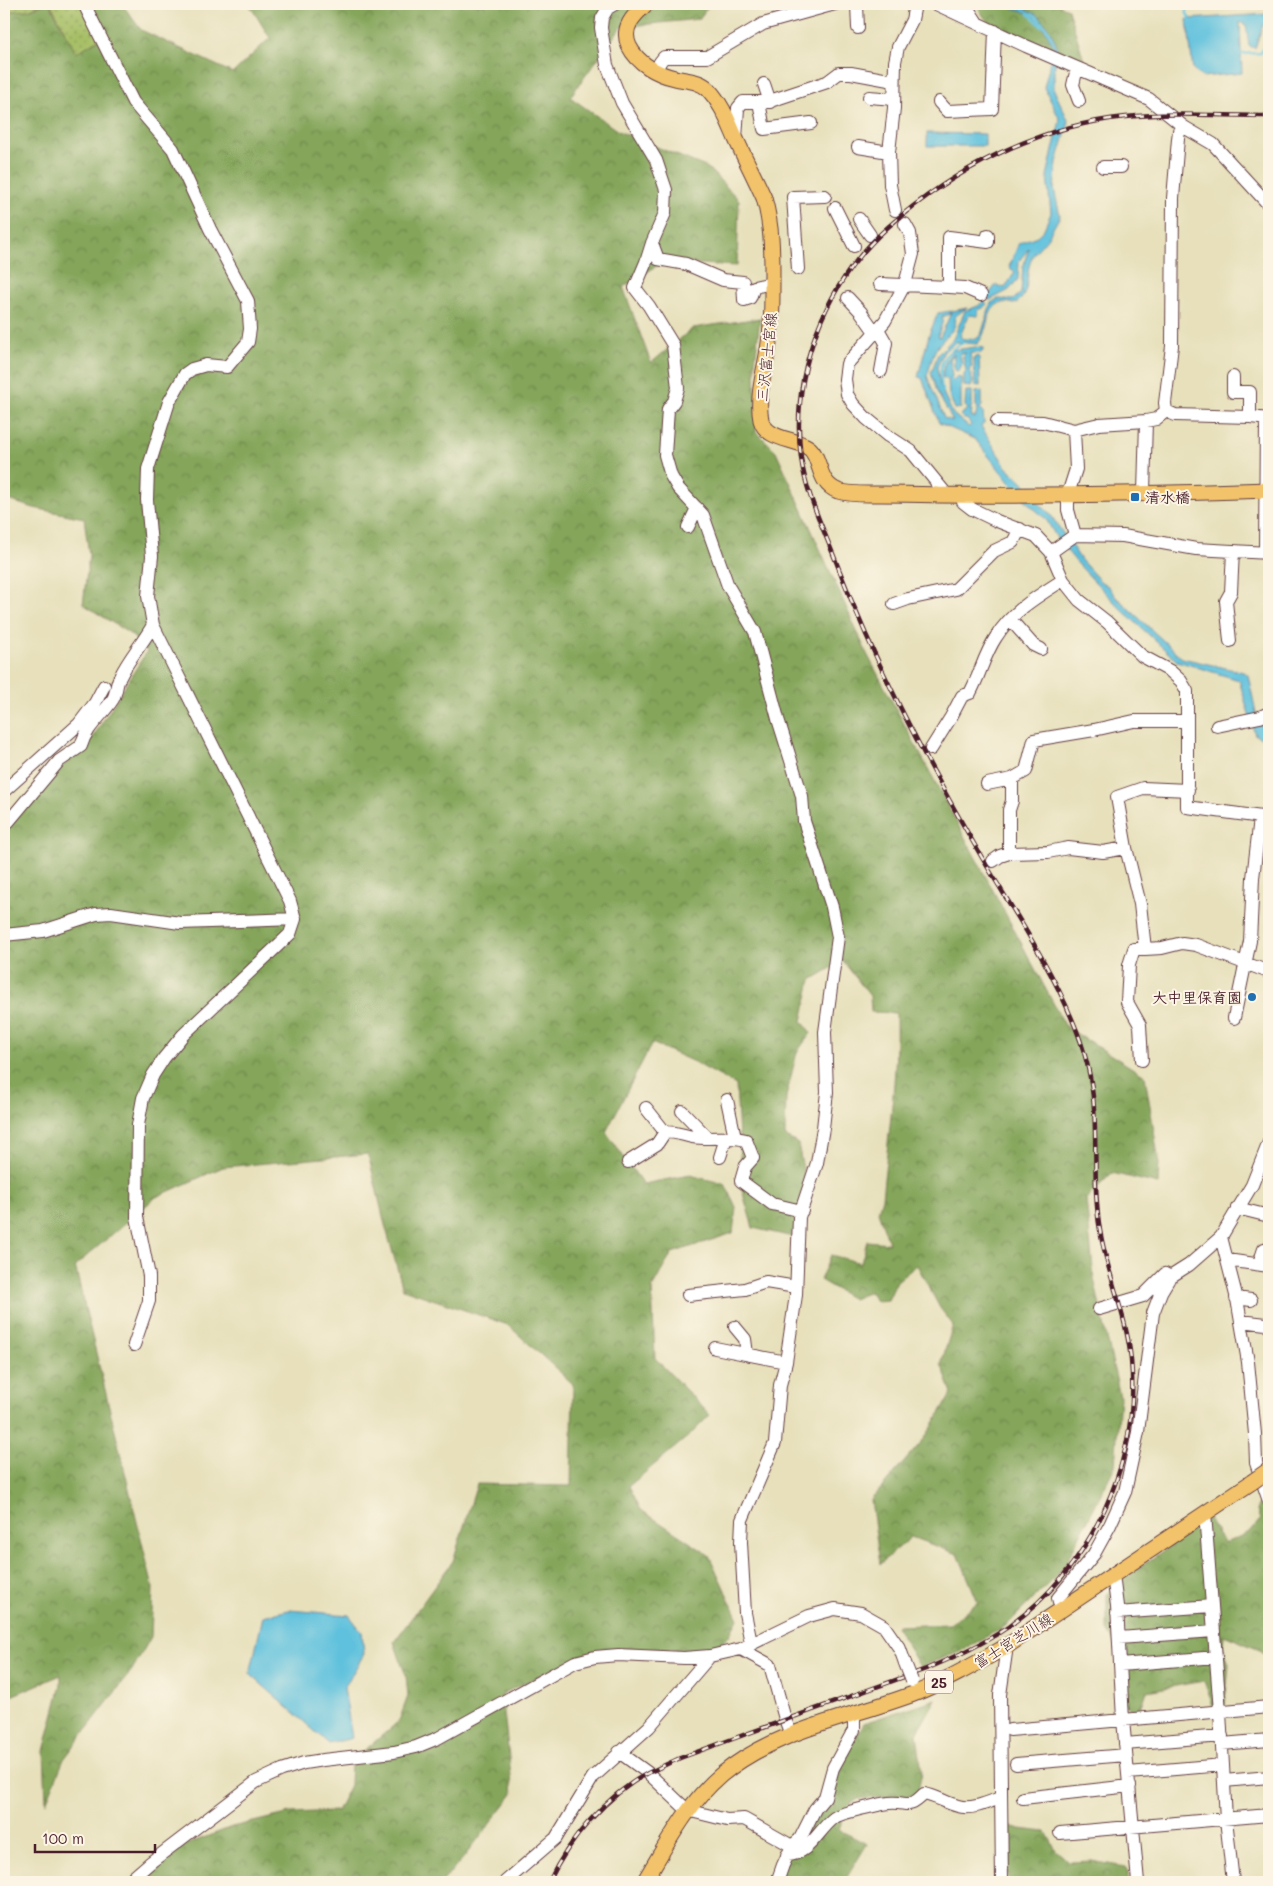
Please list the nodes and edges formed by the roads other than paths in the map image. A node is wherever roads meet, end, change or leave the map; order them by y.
1 (84, 4) edge
2 (615, 4) edge
3 (646, 4) edge
4 (834, 4) edge
5 (857, 4) edge
6 (915, 4) edge
7 (936, 4) edge
8 (965, 4) edge
9 (976, 21) junction
10 (858, 28) dead end
11 (995, 31) junction
12 (1077, 68) junction
13 (656, 71) junction
14 (894, 81) junction
15 (764, 84) dead end
16 (869, 97) dead end
17 (894, 99) junction
18 (1079, 101) dead end
19 (765, 102) junction
20 (939, 102) dead end
21 (811, 123) dead end
22 (1184, 127) junction
23 (736, 139) junction
24 (858, 148) dead end
25 (889, 152) junction
26 (1103, 167) dead end
27 (1121, 167) dead end
28 (824, 196) dead end
29 (1269, 205) edge
30 (835, 208) dead end
31 (895, 210) dead end
32 (860, 219) dead end
33 (905, 224) dead end
34 (870, 235) dead end
35 (988, 235) dead end
36 (652, 243) junction
37 (854, 246) dead end
38 (798, 269) dead end
39 (772, 283) junction
40 (880, 284) dead end
41 (904, 284) junction
42 (949, 287) junction
43 (981, 295) dead end
44 (848, 298) dead end
45 (876, 331) junction
46 (881, 372) dead end
47 (1233, 377) dead end
48 (1166, 411) junction
49 (1250, 417) junction
50 (1268, 419) edge
51 (997, 421) dead end
52 (1146, 421) junction
53 (1074, 430) junction
54 (1267, 490) edge
55 (1144, 492) junction
56 (1068, 494) junction
57 (947, 495) junction
58 (964, 495) junction
59 (697, 508) junction
60 (688, 527) dead end
61 (1020, 529) junction
62 (1063, 543) junction
63 (1233, 551) junction
64 (1267, 552) edge
65 (1063, 580) junction
66 (894, 604) dead end
67 (1010, 619) junction
68 (153, 625) junction
69 (1230, 641) dead end
70 (1041, 649) dead end
71 (104, 686) dead end
72 (1265, 715) edge
73 (1187, 721) junction
74 (1217, 726) dead end
75 (931, 749) dead end
76 (1012, 779) junction
77 (987, 784) dead end
78 (1188, 790) junction
79 (4, 791) edge
80 (1265, 818) edge
81 (4, 827) edge
82 (1126, 848) junction
83 (1009, 853) junction
84 (993, 861) dead end
85 (295, 919) junction
86 (4, 935) edge
87 (1145, 949) junction
88 (1245, 964) junction
89 (1269, 972) edge
90 (1234, 1018) dead end
91 (1142, 1060) dead end
92 (726, 1100) dead end
93 (646, 1108) dead end
94 (682, 1111) dead end
95 (665, 1132) junction
96 (707, 1137) junction
97 (730, 1137) junction
98 (1269, 1142) edge
99 (720, 1157) dead end
100 (628, 1162) dead end
101 (1237, 1208) junction
102 (802, 1211) junction
103 (1269, 1216) edge
104 (1221, 1237) junction
105 (1264, 1249) dead end
106 (1227, 1260) junction
107 (1264, 1265) edge
108 (1170, 1277) junction
109 (796, 1287) junction
110 (688, 1295) dead end
111 (1236, 1298) junction
112 (1251, 1300) dead end
113 (1099, 1309) dead end
114 (1240, 1321) junction
115 (734, 1326) dead end
116 (1269, 1327) edge
117 (134, 1345) dead end
118 (715, 1348) dead end
119 (747, 1354) junction
120 (786, 1362) junction
121 (1269, 1470) edge
122 (1269, 1501) edge
123 (1205, 1513) junction
124 (1113, 1575) junction
125 (1212, 1606) junction
126 (1061, 1610) junction
127 (1117, 1612) junction
128 (1214, 1632) junction
129 (1119, 1638) junction
130 (746, 1646) junction
131 (1007, 1646) junction
132 (710, 1656) junction
133 (1216, 1657) junction
134 (1120, 1665) junction
135 (914, 1687) junction
136 (1269, 1706) edge
137 (1220, 1712) junction
138 (854, 1714) junction
139 (1123, 1720) junction
140 (1010, 1730) dead end
141 (791, 1735) junction
142 (1222, 1740) junction
143 (1269, 1740) edge
144 (1126, 1749) junction
145 (619, 1752) junction
146 (1016, 1764) dead end
147 (1223, 1765) junction
148 (1128, 1773) junction
149 (1269, 1777) edge
150 (1224, 1781) junction
151 (1130, 1786) junction
152 (1000, 1798) junction
153 (1023, 1798) dead end
154 (687, 1810) junction
155 (1269, 1815) edge
156 (1226, 1819) junction
157 (1134, 1826) junction
158 (1060, 1833) dead end
159 (789, 1851) junction
160 (128, 1882) edge
161 (505, 1882) edge
162 (644, 1882) edge
163 (777, 1882) edge
164 (1002, 1882) edge
165 (1138, 1882) edge
166 (1233, 1882) edge

1 - 68 street
2 - 36 street
3 - 13 main road, 三沢富士宮線
4 - 13 street
5 - 10 street
6 - 14 street
7 - 9 street
8 - 9 street
9 - 11 street
11 - 12 street
11 - 20 street
12 - 18 street
12 - 22 street
13 - 23 main road, 三沢富士宮線
14 - 17 street
14 - 19 street
15 - 19 street
16 - 17 street
17 - 25 street
19 - 21 street
19 - 23 street
22 - 29 street
22 - 48 street
23 - 39 main road, 三沢富士宮線
24 - 25 street
25 - 31 street
26 - 27 street
28 - 38 street
30 - 37 street
32 - 34 street
33 - 41 street
35 - 42 street
36 - 39 street
36 - 59 street
39 - 57 main road, 三沢富士宮線
40 - 41 street
41 - 42 street
41 - 45 street
42 - 43 street
44 - 45 street
45 - 46 street
45 - 57 street
47 - 49 street
48 - 49 street
48 - 52 street
49 - 50 street
50 - 54 street
51 - 53 street
52 - 53 street
52 - 55 street
53 - 56 street
54 - 55 main road, 三沢富士宮線
54 - 64 street
55 - 56 main road, 三沢富士宮線
56 - 58 main road, 三沢富士宮線
56 - 62 street
57 - 58 main road, 三沢富士宮線
58 - 61 street
59 - 60 street
59 - 102 street
61 - 62 street
61 - 66 street
62 - 63 street
62 - 65 street
63 - 64 street
63 - 69 street
65 - 67 street
65 - 73 street
67 - 70 street
67 - 75 street
68 - 81 street
68 - 85 street
71 - 79 street
72 - 74 street
73 - 76 street
73 - 78 street
76 - 77 street
76 - 83 street
78 - 80 street
78 - 82 street
80 - 88 street
82 - 83 street
82 - 87 street
83 - 84 street
85 - 86 street
85 - 117 street
87 - 88 street
87 - 91 street
88 - 89 street
88 - 90 street
92 - 97 street
93 - 95 street
94 - 96 street
95 - 96 street
95 - 100 street
96 - 97 street
97 - 99 street
97 - 102 street
98 - 101 street
101 - 103 street
101 - 104 street
102 - 109 street
104 - 106 street
104 - 108 street
105 - 107 street
106 - 107 street
106 - 111 street
108 - 113 street
108 - 126 street
109 - 110 street
109 - 120 street
111 - 112 street
111 - 114 street
114 - 116 street
114 - 122 street
115 - 119 street
118 - 119 street
119 - 120 street
120 - 130 street
121 - 123 main road, 富士宮芝川線 / 25, bridge
123 - 124 main road, 富士宮芝川線 / 25
123 - 125 street
124 - 126 main road, 富士宮芝川線 / 25
124 - 127 street
125 - 127 street
125 - 128 street
126 - 131 main road, 富士宮芝川線 / 25
127 - 129 street
128 - 129 street
128 - 133 street
129 - 134 street
130 - 132 street
130 - 135 street, bridge
130 - 141 street
131 - 135 main road, 富士宮芝川線 / 25
131 - 152 street
132 - 145 street
132 - 160 street
133 - 134 street
133 - 137 street
134 - 139 street
135 - 138 main road, 富士宮芝川線 / 25
136 - 137 street
137 - 139 street
137 - 142 street
138 - 141 main road, 富士宮芝川線 / 25
138 - 159 street
139 - 140 street
139 - 144 street
141 - 154 main road, 富士宮芝川線 / 25
142 - 143 street
142 - 144 street
142 - 147 street
144 - 146 street
144 - 148 street
145 - 154 street
145 - 161 street
147 - 148 street
147 - 150 street
148 - 151 street
149 - 150 street
150 - 156 street
151 - 153 street
151 - 157 street
152 - 159 street
152 - 164 street
154 - 159 street
154 - 162 main road, 富士宮芝川線 / 25
155 - 156 street
156 - 157 street
156 - 166 street
157 - 158 street
157 - 165 street
159 - 163 street

